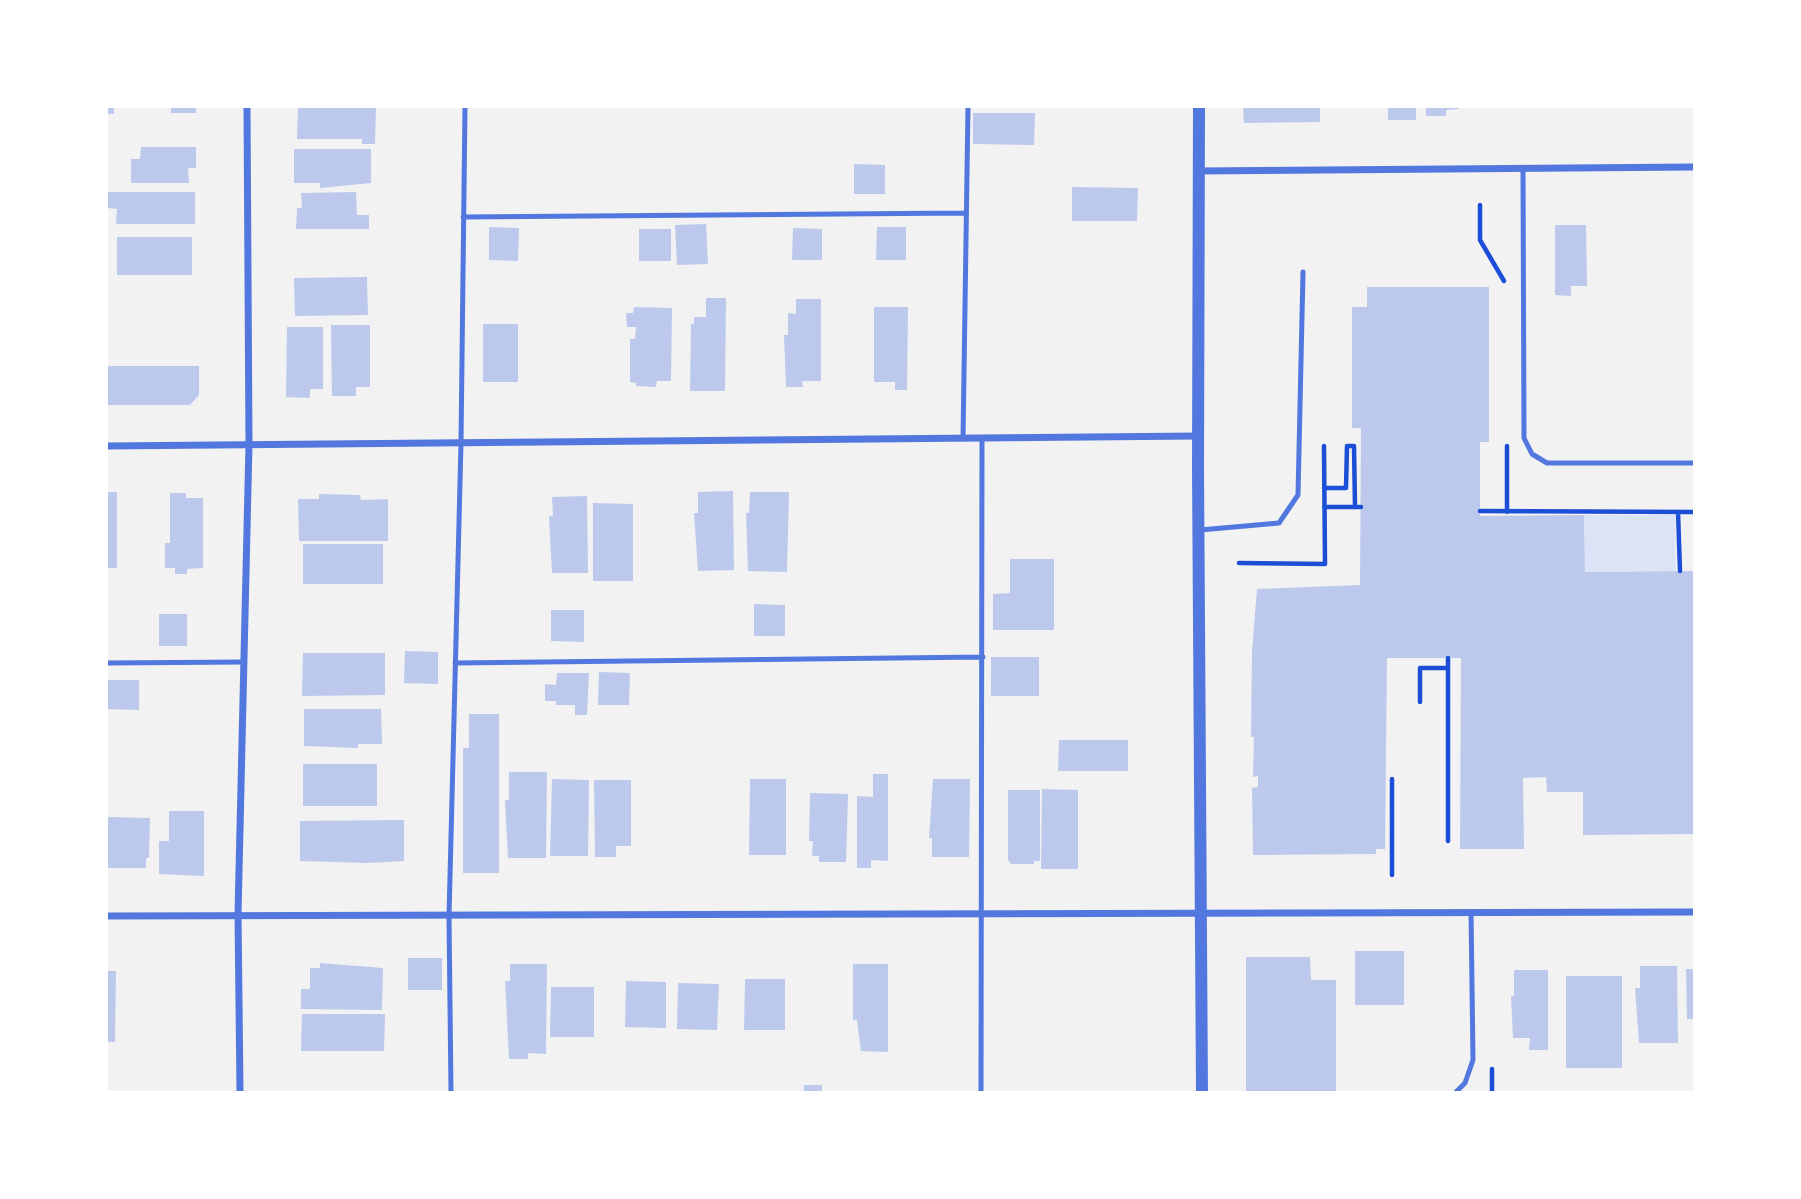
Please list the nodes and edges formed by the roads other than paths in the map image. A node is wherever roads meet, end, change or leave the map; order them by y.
1 (247, 107) edge
2 (465, 107) edge
3 (968, 107) edge
4 (1199, 107) edge
5 (1694, 167) edge
6 (1523, 169) junction
7 (1199, 170) junction
8 (966, 213) junction
9 (463, 217) junction
10 (1303, 272) dead end
11 (1198, 436) junction
12 (982, 438) junction
13 (962, 439) junction
14 (461, 443) junction
15 (248, 444) junction
16 (107, 446) edge
17 (1694, 463) edge
18 (1198, 530) junction
19 (983, 657) junction
20 (244, 662) junction
21 (107, 663) edge
22 (455, 663) junction
23 (1201, 912) junction
24 (1471, 912) junction
25 (1694, 912) edge
26 (982, 913) junction
27 (239, 914) junction
28 (107, 916) edge
29 (449, 916) junction
30 (240, 1092) edge
31 (451, 1092) edge
32 (981, 1092) edge
33 (1202, 1092) edge
34 (1456, 1092) edge

1 - 15 street
2 - 9 lane
3 - 8 lane
4 - 7 street
5 - 6 street
6 - 7 street
6 - 17 lane
7 - 11 street
8 - 9 lane
8 - 13 lane
9 - 14 lane
10 - 18 lane
11 - 12 street
11 - 18 street
12 - 13 street
12 - 19 lane
13 - 14 street
14 - 15 street
14 - 22 lane
15 - 16 street
15 - 20 street
18 - 23 street
19 - 22 lane
19 - 26 lane
20 - 21 lane
20 - 27 street
22 - 29 lane
23 - 24 street
23 - 26 street
23 - 33 street
24 - 25 street
24 - 34 lane
26 - 29 street
26 - 32 lane
27 - 28 street
27 - 29 street
27 - 30 street
29 - 31 lane

